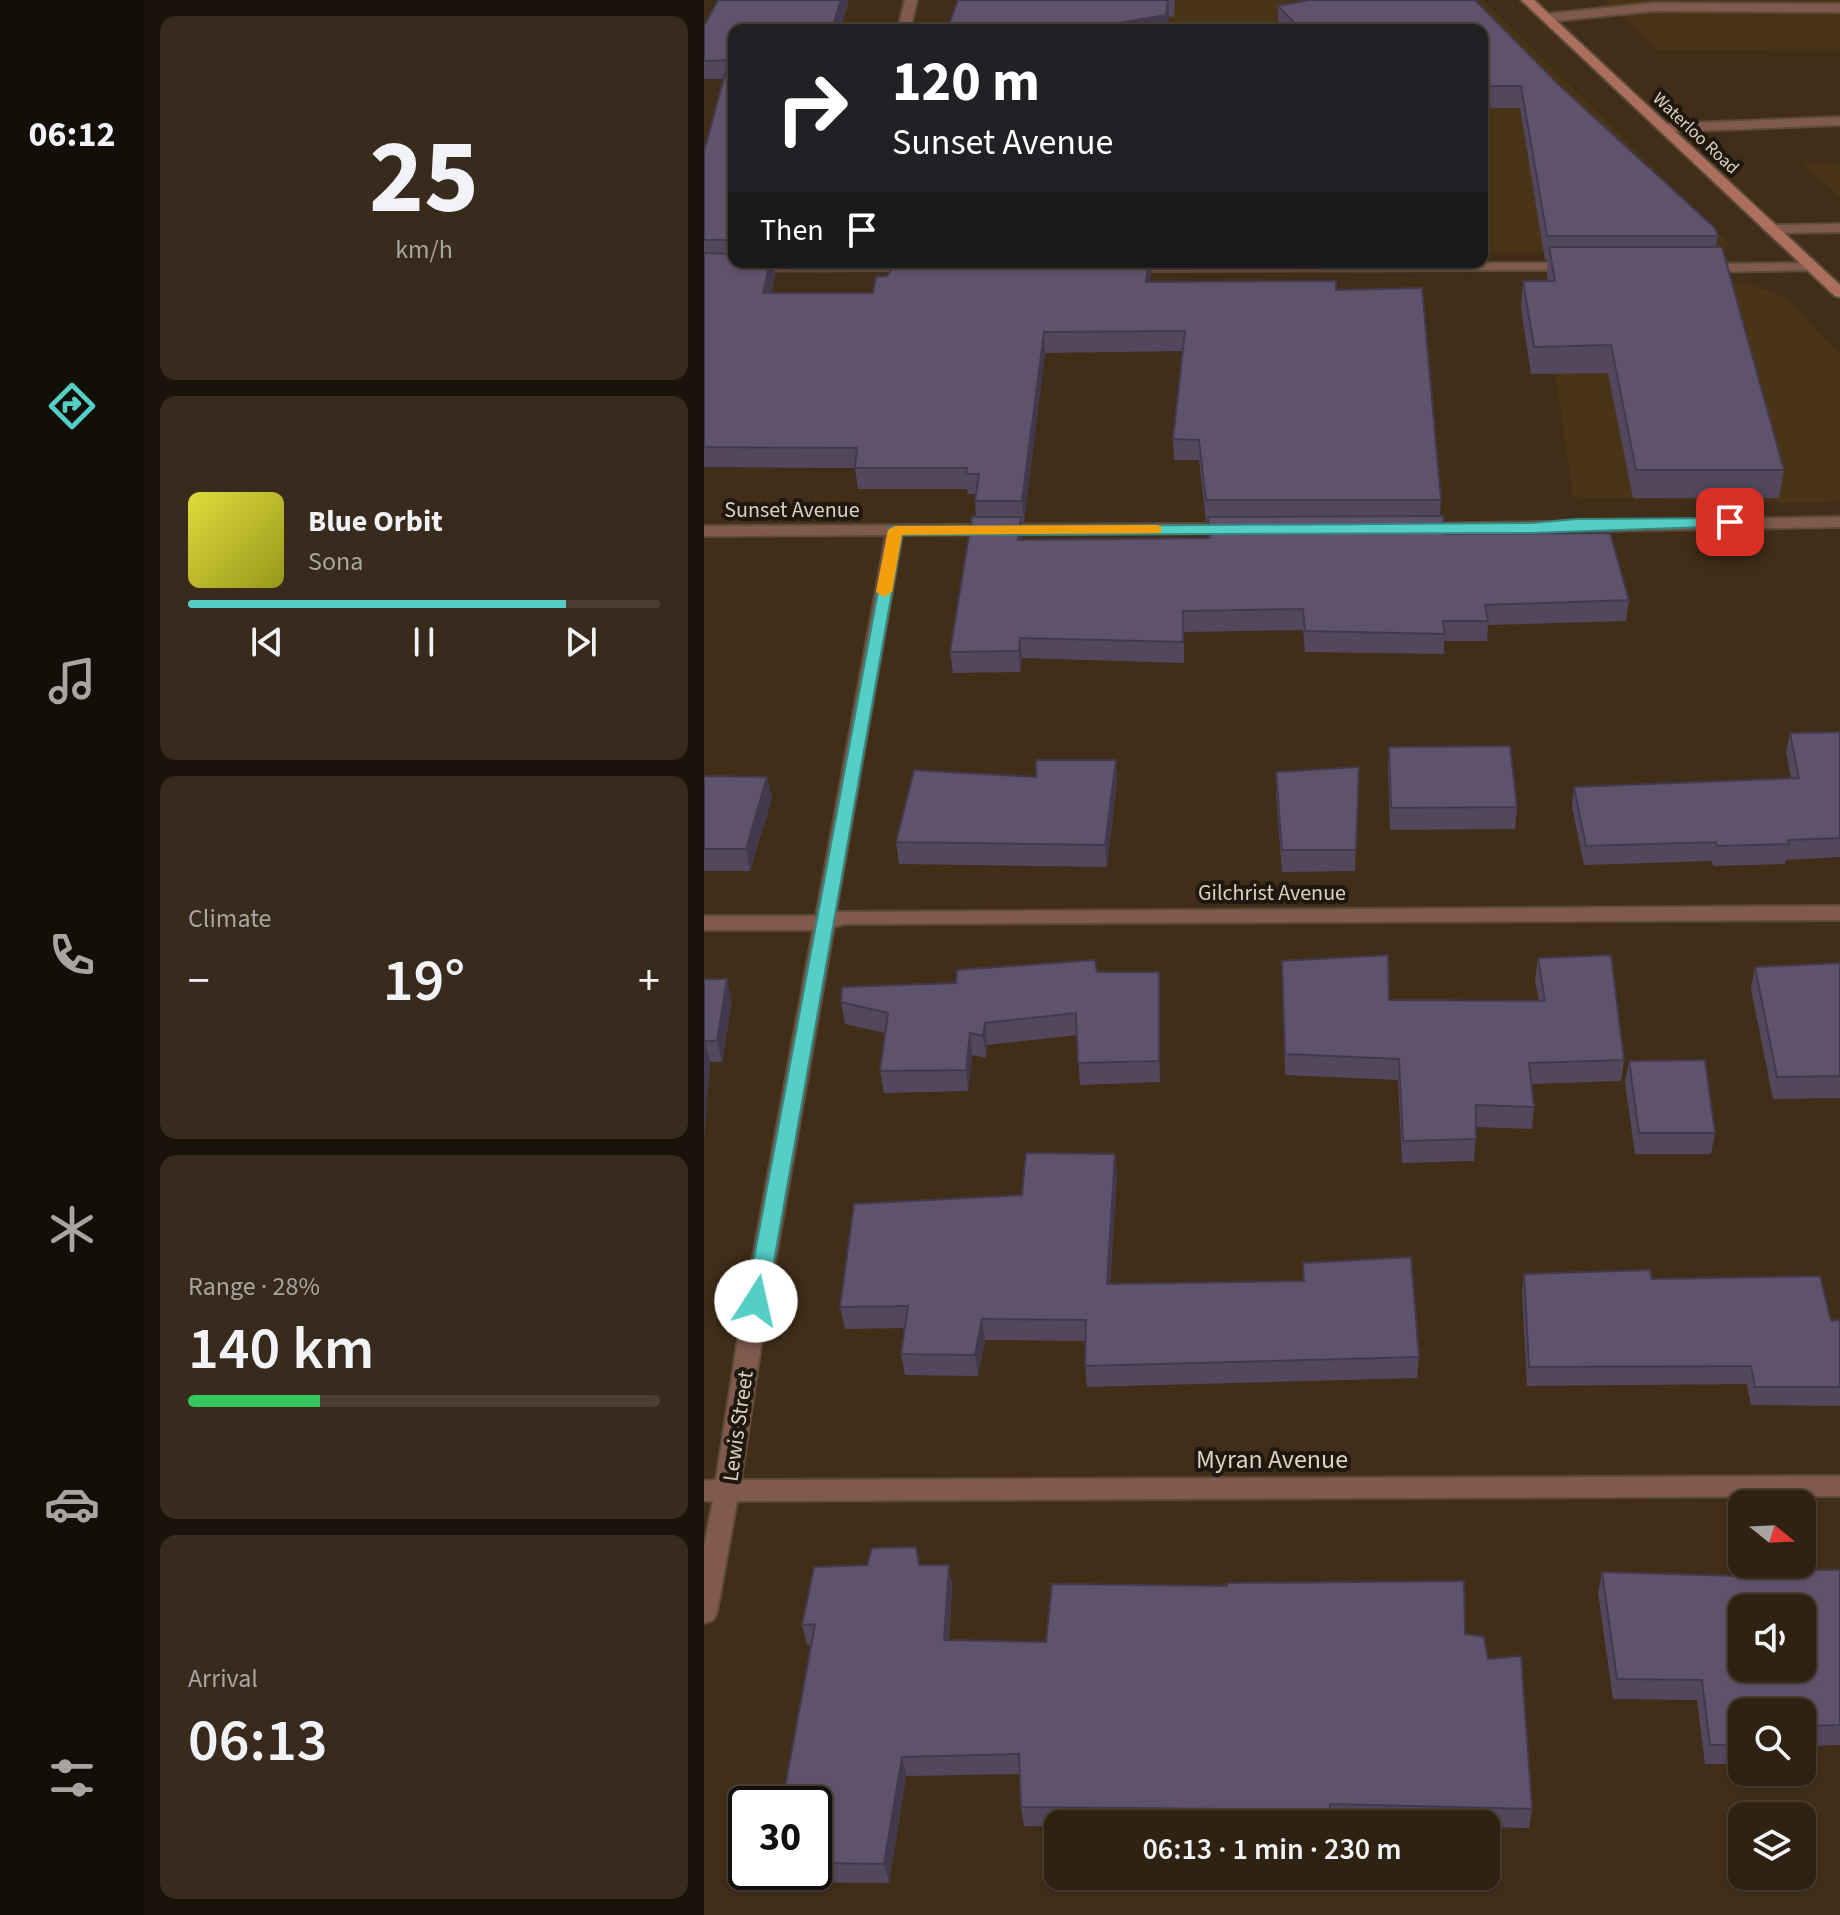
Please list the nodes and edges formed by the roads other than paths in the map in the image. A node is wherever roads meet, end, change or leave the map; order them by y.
1 (911, 0) edge
2 (1527, 0) edge
3 (1840, 8) edge
4 (1546, 18) junction
5 (905, 24) edge
6 (1840, 121) edge
7 (1665, 128) junction
8 (1840, 228) edge
9 (1773, 229) junction
10 (728, 266) edge
11 (704, 267) edge
12 (1488, 267) edge
13 (1582, 267) edge
14 (1814, 267) junction
15 (1688, 268) edge
16 (1840, 293) edge
17 (1840, 522) edge
18 (1246, 529) edge
19 (1405, 529) edge
20 (895, 530) junction
21 (704, 531) edge
22 (1840, 913) edge
23 (704, 923) edge
24 (825, 923) junction
25 (1840, 1486) edge
26 (716, 1491) edge
27 (704, 1612) edge

1 - 5 street
2 - 4 main road, Waterloo Road
3 - 4 street
4 - 7 main road, Waterloo Road
6 - 7 street
7 - 9 main road, Waterloo Road
8 - 9 street
9 - 14 main road, Waterloo Road
10 - 11 street
12 - 13 street
14 - 15 street
14 - 16 main road, Waterloo Road
17 - 19 street
18 - 20 street, Sunset Avenue
20 - 21 street, Sunset Avenue
20 - 24 street, Lewis Street
22 - 24 street, Gilchrist Avenue
23 - 24 street, Gilchrist Avenue
24 - 26 street, Lewis Street
25 - 26 street, Myran Avenue
26 - 27 street, Lewis Street

